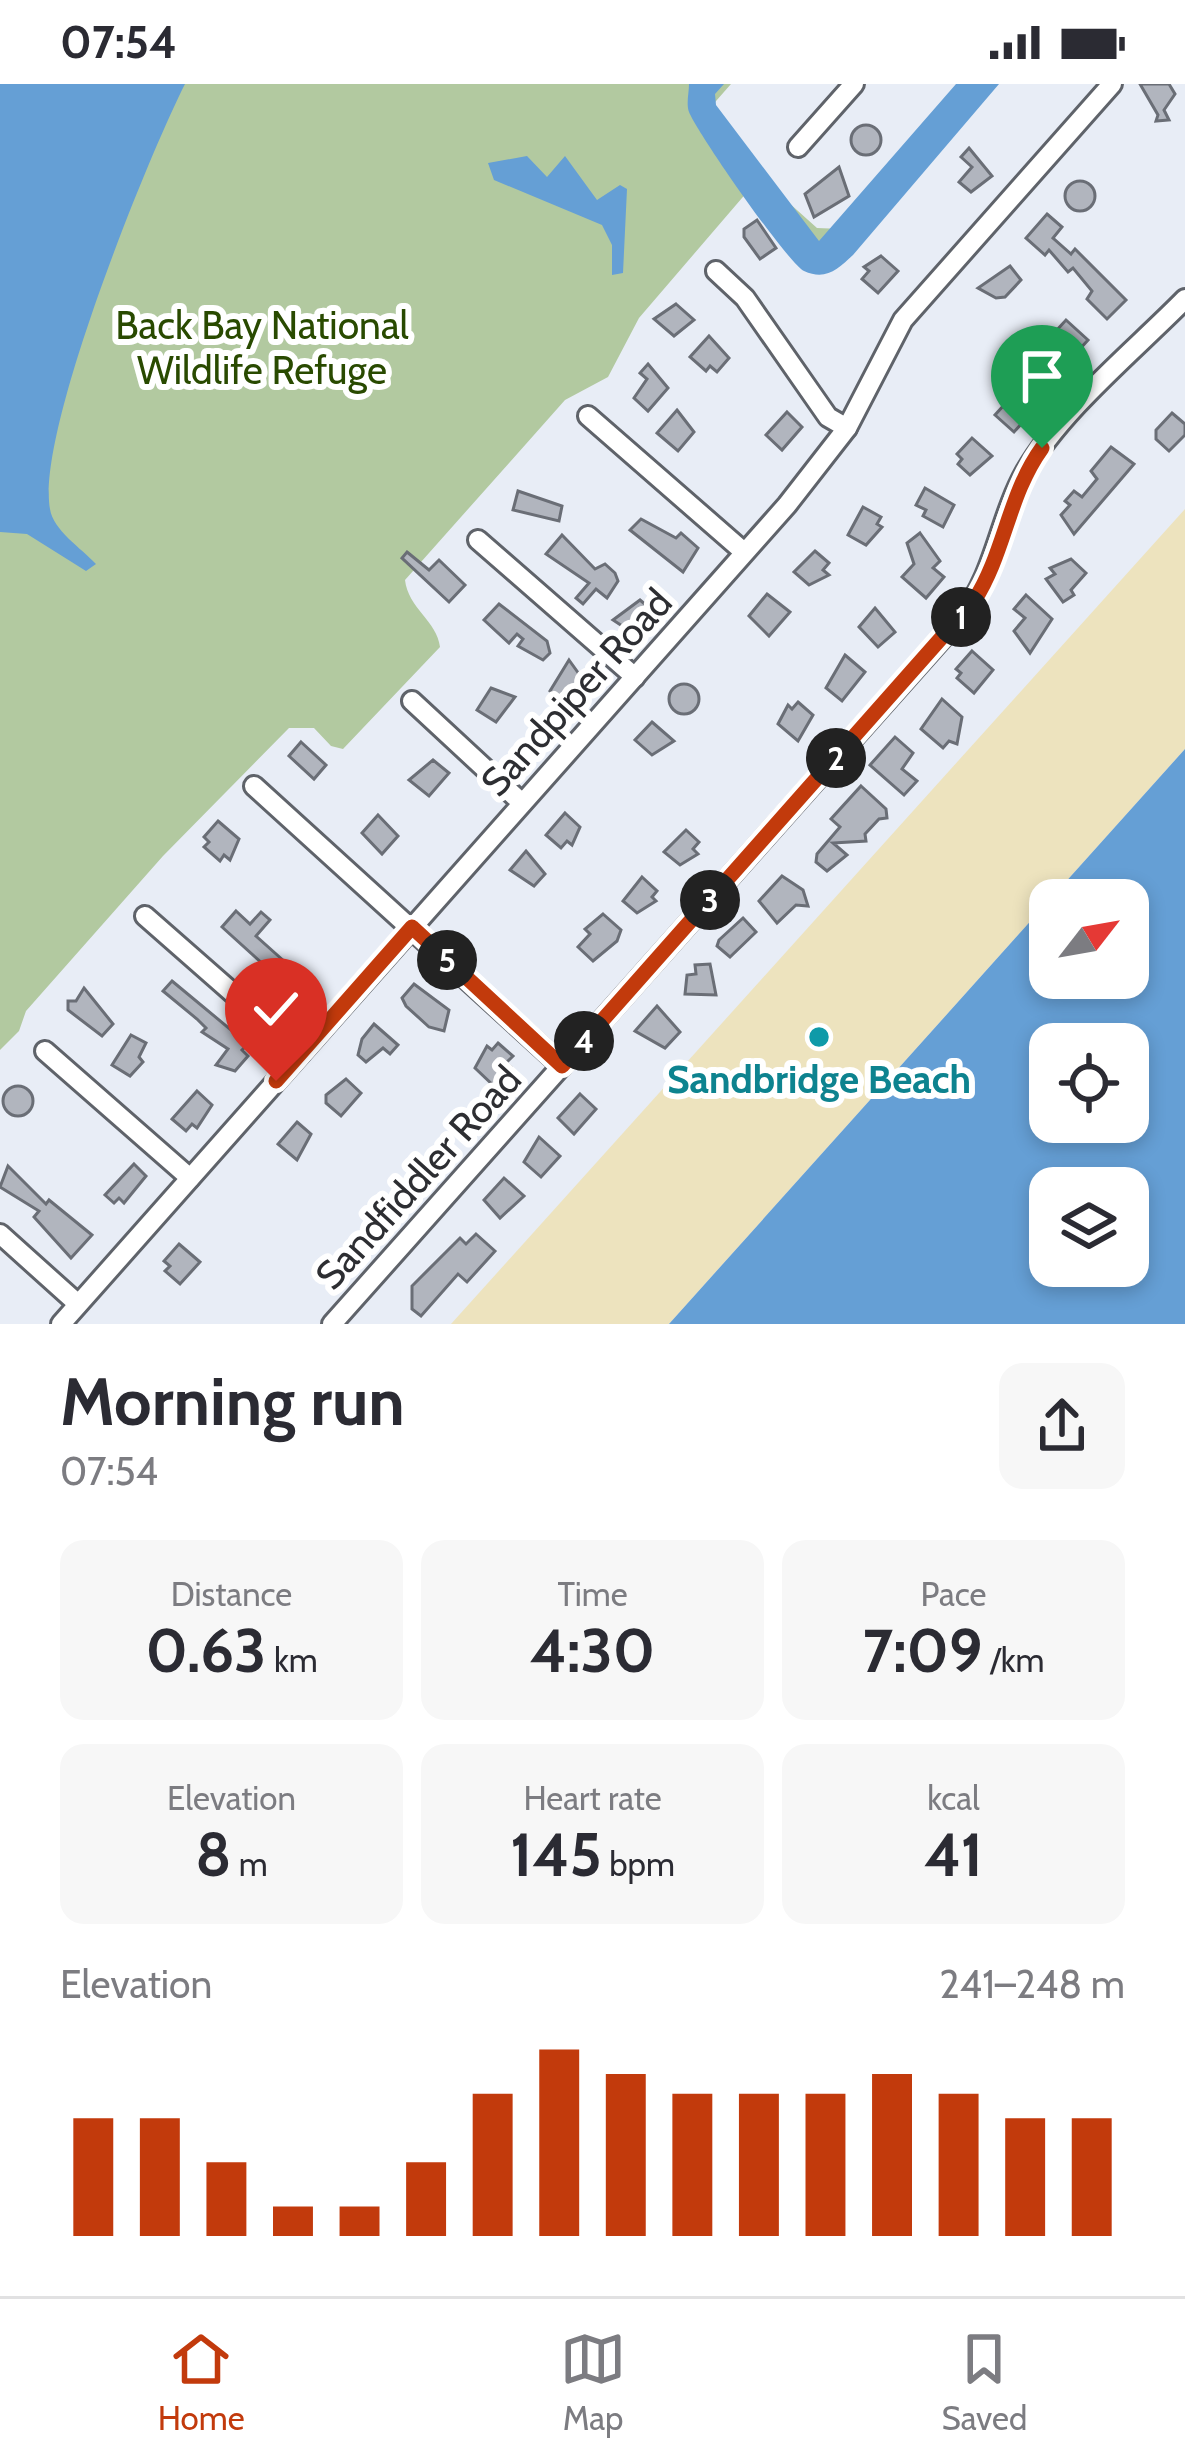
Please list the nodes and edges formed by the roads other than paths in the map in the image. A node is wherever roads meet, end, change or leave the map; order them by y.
1 (854, 84) edge
2 (1112, 84) edge
3 (798, 147) dead end
4 (716, 271) dead end
5 (1185, 299) edge
6 (588, 416) dead end
7 (848, 428) junction
8 (478, 540) dead end
9 (744, 552) junction
10 (634, 677) junction
11 (412, 701) dead end
12 (254, 786) dead end
13 (522, 803) junction
14 (145, 916) dead end
15 (412, 927) junction
16 (45, 1051) dead end
17 (301, 1053) junction
18 (562, 1066) junction
19 (190, 1178) junction
20 (0, 1234) edge
21 (78, 1304) junction
22 (61, 1324) edge
23 (332, 1324) edge

1 - 3 street
2 - 7 street, Sandpiper Road
4 - 7 street
5 - 18 street, Sandfiddler Road
6 - 9 street
7 - 9 street, Sandpiper Road
8 - 10 street
9 - 10 street, Sandpiper Road
10 - 13 street, Sandpiper Road
11 - 13 street
12 - 15 street
13 - 15 street, Sandpiper Road
14 - 17 street
15 - 17 street, Sandpiper Road
15 - 18 street
16 - 19 street
17 - 19 street, Sandpiper Road
18 - 23 street, Sandfiddler Road
19 - 21 street, Sandpiper Road
20 - 21 street
21 - 22 street, Sandpiper Road

